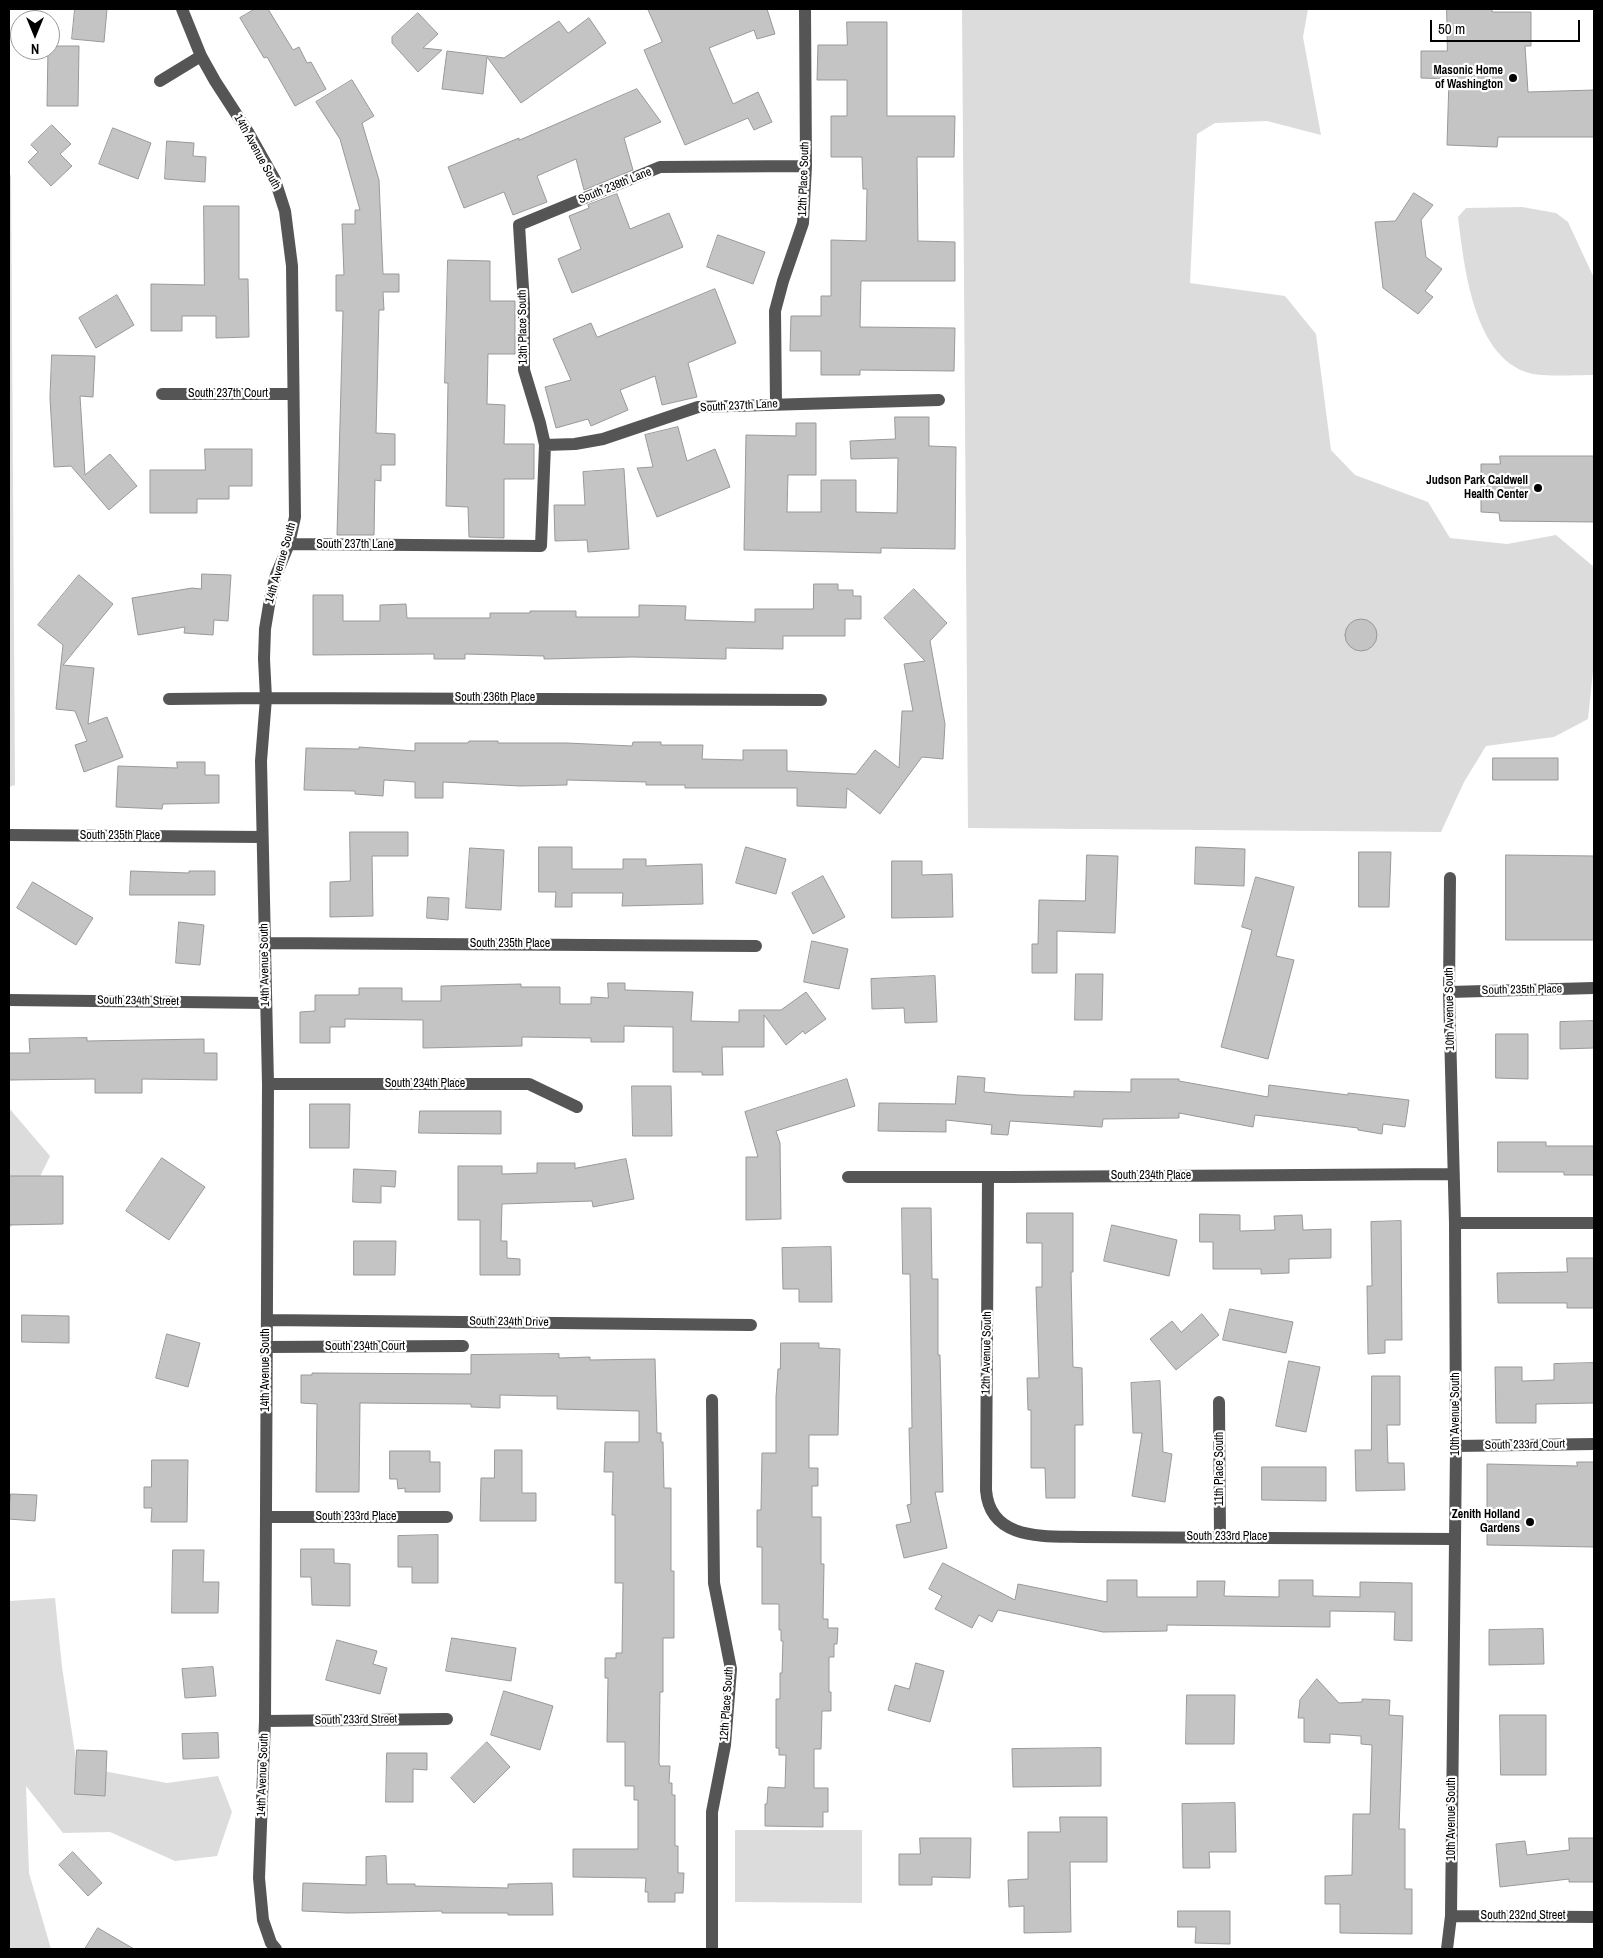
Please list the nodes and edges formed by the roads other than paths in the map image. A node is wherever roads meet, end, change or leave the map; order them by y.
1 (182, 9) edge
2 (805, 9) edge
3 (201, 56) junction
4 (160, 81) dead end
5 (806, 166) junction
6 (519, 225) joint
7 (162, 394) dead end
8 (293, 394) junction
9 (939, 400) dead end
10 (776, 404) junction
11 (545, 445) junction
12 (289, 544) junction
13 (540, 546) joint
14 (266, 698) junction
15 (168, 699) dead end
16 (821, 700) dead end
17 (9, 835) edge
18 (262, 837) junction
19 (1450, 878) dead end
20 (265, 943) junction
21 (756, 946) dead end
22 (1594, 988) edge
23 (1449, 992) junction
24 (9, 1000) edge
25 (266, 1003) junction
26 (268, 1084) junction
27 (578, 1107) dead end
28 (1453, 1174) junction
29 (848, 1177) dead end
30 (988, 1177) junction
31 (1455, 1223) junction
32 (1594, 1223) edge
33 (267, 1320) junction
34 (751, 1325) dead end
35 (463, 1346) dead end
36 (266, 1347) junction
37 (712, 1400) dead end
38 (1219, 1402) dead end
39 (1594, 1444) edge
40 (1456, 1446) junction
41 (447, 1516) dead end
42 (266, 1517) junction
43 (1003, 1524) joint
44 (1220, 1537) junction
45 (1454, 1539) junction
46 (447, 1719) dead end
47 (265, 1721) junction
48 (1451, 1916) junction
49 (1594, 1917) edge
50 (276, 1949) edge
51 (712, 1949) edge
52 (1447, 1949) edge

1 - 3 street, 14th Avenue South
2 - 5 street, 12th Place South
3 - 4 street
3 - 8 street, 14th Avenue South
5 - 6 street, South 238th Lane
5 - 10 street, 12th Place South
6 - 11 street, 13th Place South
7 - 8 street, South 237th Court
8 - 12 street, 14th Avenue South
9 - 10 street, South 237th Lane
10 - 11 street, South 237th Lane
11 - 13 street, 13th Place South
12 - 13 street, South 237th Lane
12 - 14 street, 14th Avenue South
14 - 15 street, South 236th Place
14 - 16 street, South 236th Place
14 - 18 street, 14th Avenue South
17 - 18 street, South 235th Place
18 - 20 street, 14th Avenue South
19 - 23 street, 10th Avenue South
20 - 21 street, South 235th Place
20 - 25 street, 14th Avenue South
22 - 23 street, South 235th Place
23 - 28 street, 10th Avenue South
24 - 25 street, South 234th Street
25 - 26 street, 14th Avenue South
26 - 27 street, South 234th Place
26 - 33 street, 14th Avenue South
28 - 30 street, South 234th Place
28 - 31 street, 10th Avenue South
29 - 30 street, South 234th Place
30 - 43 street, 12th Avenue South
31 - 32 street
31 - 40 street, 10th Avenue South
33 - 34 street, South 234th Drive
33 - 36 street, 14th Avenue South
35 - 36 street, South 234th Court
36 - 42 street, 14th Avenue South
37 - 51 street, 12th Place South
38 - 44 street, 11th Place South
39 - 40 street, South 233rd Court
40 - 45 street, 10th Avenue South
41 - 42 street, South 233rd Place
42 - 47 street, 14th Avenue South
43 - 44 street, South 233rd Place
44 - 45 street, South 233rd Place
45 - 48 street, 10th Avenue South
46 - 47 street, South 233rd Street
47 - 50 street, 14th Avenue South
48 - 49 street, South 232nd Street
48 - 52 street, 10th Avenue South

